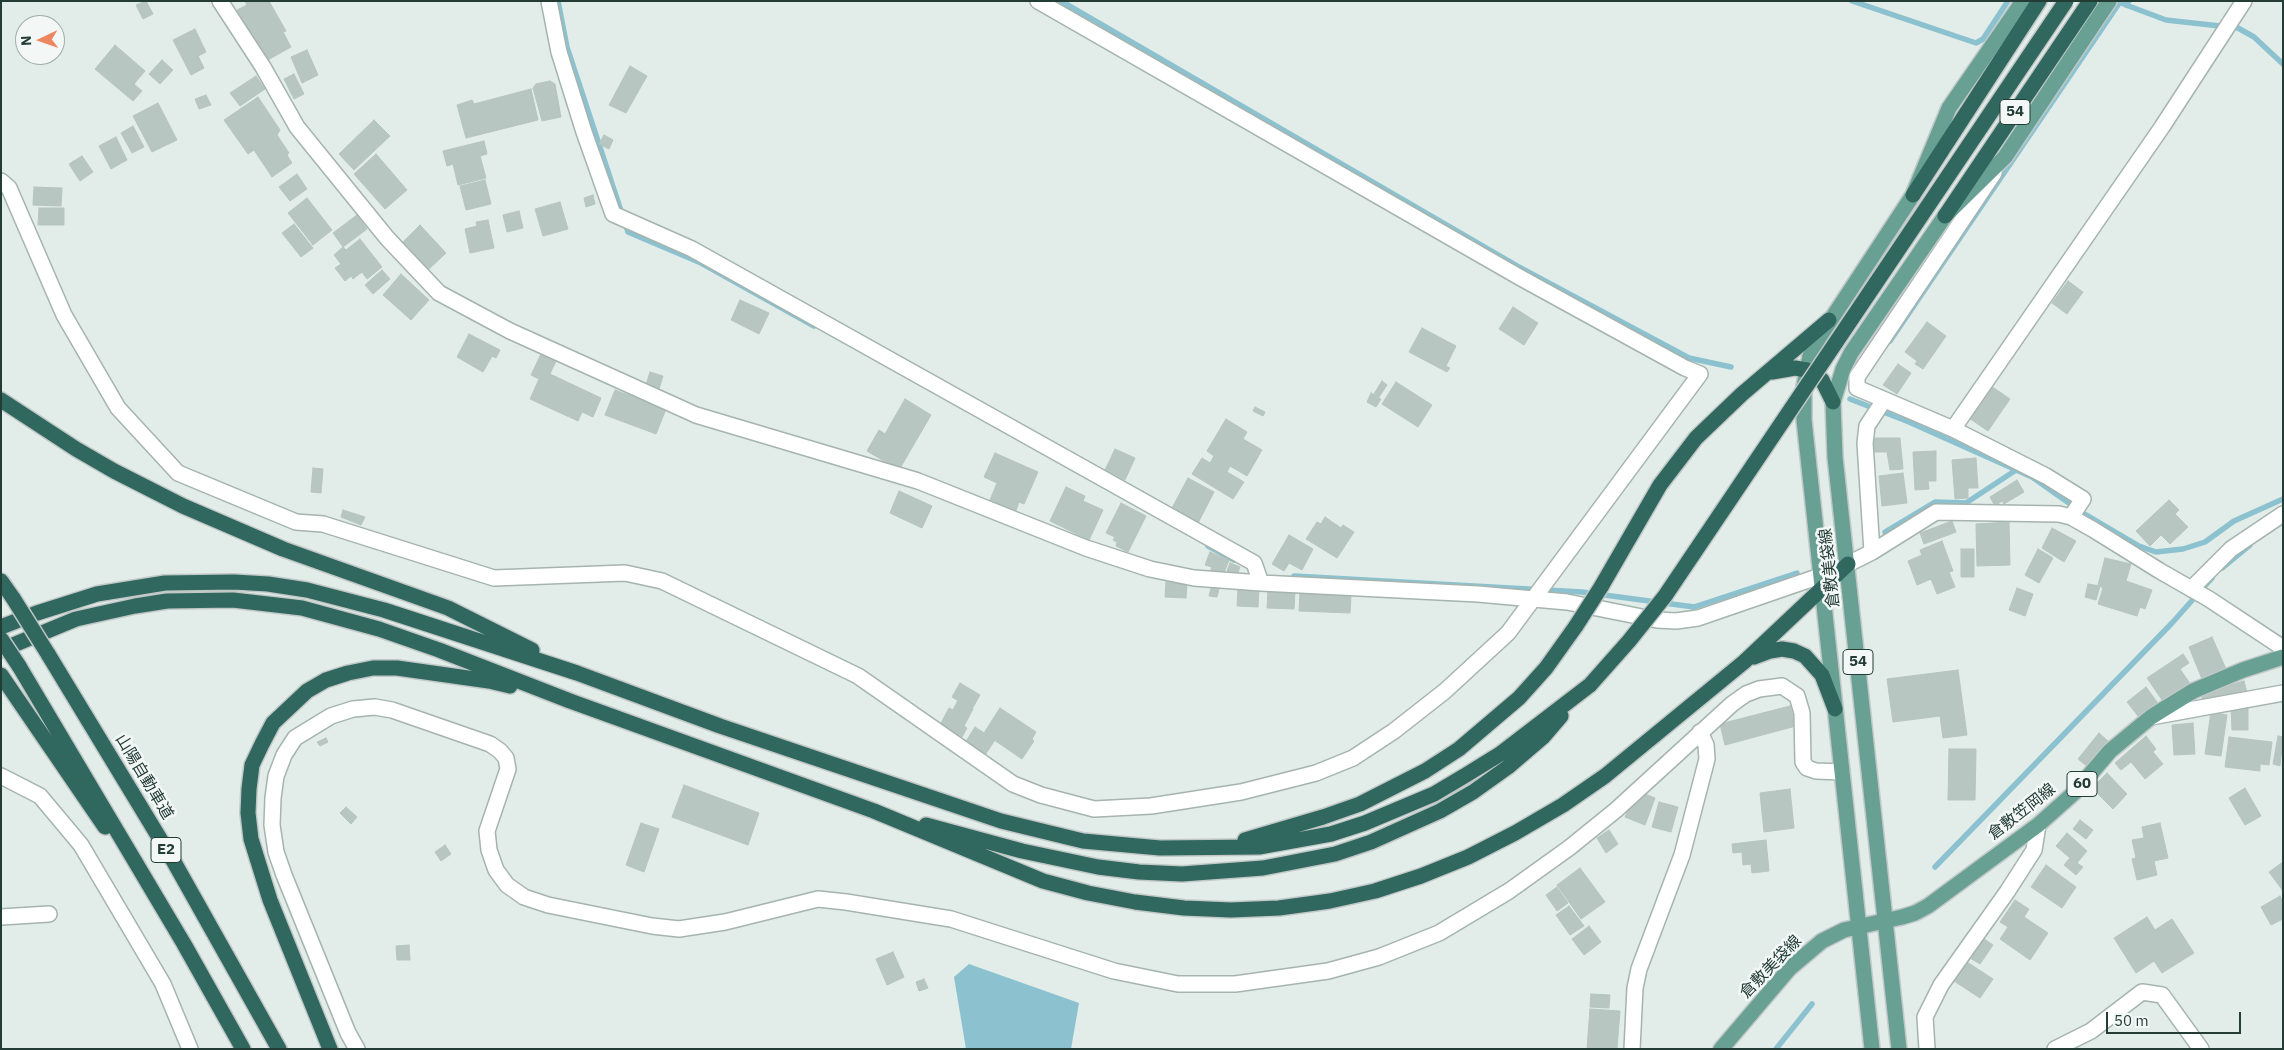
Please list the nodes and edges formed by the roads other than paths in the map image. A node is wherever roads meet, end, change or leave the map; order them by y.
1 (220, 1) edge
2 (549, 1) edge
3 (1038, 1) edge
4 (2023, 1) edge
5 (2039, 1) edge
6 (2066, 1) edge
7 (2109, 1) edge
8 (2244, 1) edge
9 (2087, 5) edge
10 (2005, 157) junction
11 (1, 181) edge
12 (1913, 195) junction
13 (1945, 216) junction
14 (1830, 320) junction
15 (1807, 370) junction
16 (1766, 375) junction
17 (1, 400) edge
18 (1834, 402) junction
19 (1879, 406) junction
20 (1953, 429) junction
21 (2075, 511) junction
22 (2283, 514) edge
23 (1872, 552) junction
24 (1848, 564) junction
25 (1, 581) edge
26 (1821, 583) junction
27 (1261, 584) junction
28 (2191, 589) junction
29 (1539, 593) junction
30 (1, 628) edge
31 (1, 639) edge
32 (2283, 648) edge
33 (1, 650) edge
34 (2283, 657) edge
35 (1744, 662) junction
36 (577, 673) junction
37 (1, 675) edge
38 (1590, 685) junction
39 (2283, 693) edge
40 (570, 701) junction
41 (1835, 710) junction
42 (2152, 717) junction
43 (1700, 732) junction
44 (1842, 772) junction
45 (1, 776) edge
46 (874, 811) junction
47 (2038, 825) junction
48 (1197, 849) junction
49 (49, 914) dead end
50 (1, 917) edge
51 (1885, 921) junction
52 (1858, 926) junction
53 (184, 944) junction
54 (190, 1049) edge
55 (243, 1049) edge
56 (279, 1049) edge
57 (330, 1049) edge
58 (357, 1049) edge
59 (1632, 1049) edge
60 (1721, 1049) edge
61 (1872, 1049) edge
62 (1899, 1049) edge
63 (1927, 1049) edge
64 (2055, 1049) edge
65 (2201, 1049) edge

1 - 27 street
2 - 27 street
3 - 29 street
4 - 12 main road, 倉敷美袋線
5 - 12 highway, 54
6 - 38 highway, bridge
7 - 10 main road, 倉敷美袋線
8 - 20 street
9 - 13 highway, 54
10 - 13 main road, 倉敷美袋線
10 - 19 street
11 - 29 street
12 - 14 main road, 倉敷美袋線 / 54
13 - 18 main road, 倉敷美袋線 / 54
14 - 15 main road, 倉敷美袋線 / 54
14 - 16 highway
15 - 16 highway
15 - 18 highway
15 - 26 main road, 倉敷美袋線 / 54
16 - 48 highway, bridge
17 - 36 highway
18 - 24 main road, 倉敷美袋線 / 54
19 - 20 street
19 - 23 street
20 - 21 street
21 - 23 street
21 - 28 street
22 - 28 street
23 - 24 street
24 - 26 highway
24 - 51 main road, 倉敷美袋線 / 54
25 - 56 highway, 山陽自動車道 / E2, bridge
26 - 29 street
26 - 35 highway
26 - 41 main road, 倉敷美袋線 / 54
27 - 29 street
28 - 32 street
30 - 36 highway
31 - 53 highway, E2, bridge
33 - 40 highway
34 - 42 main road, 倉敷笠岡線 / 60
35 - 41 highway
35 - 46 highway
36 - 48 highway
37 - 53 highway
38 - 46 highway
38 - 48 highway
39 - 42 street
40 - 46 highway
40 - 57 highway
41 - 44 main road, 倉敷美袋線 / 54
42 - 47 main road, 倉敷笠岡線 / 60
43 - 44 street
43 - 58 street
43 - 59 street
44 - 52 main road, 倉敷美袋線 / 54
45 - 54 street
47 - 51 main road, 倉敷笠岡線 / 60
47 - 63 street
49 - 50 street
51 - 52 main road, 倉敷美袋線
51 - 62 main road
52 - 60 main road, 倉敷美袋線
52 - 61 main road
53 - 55 highway, E2
64 - 65 street

